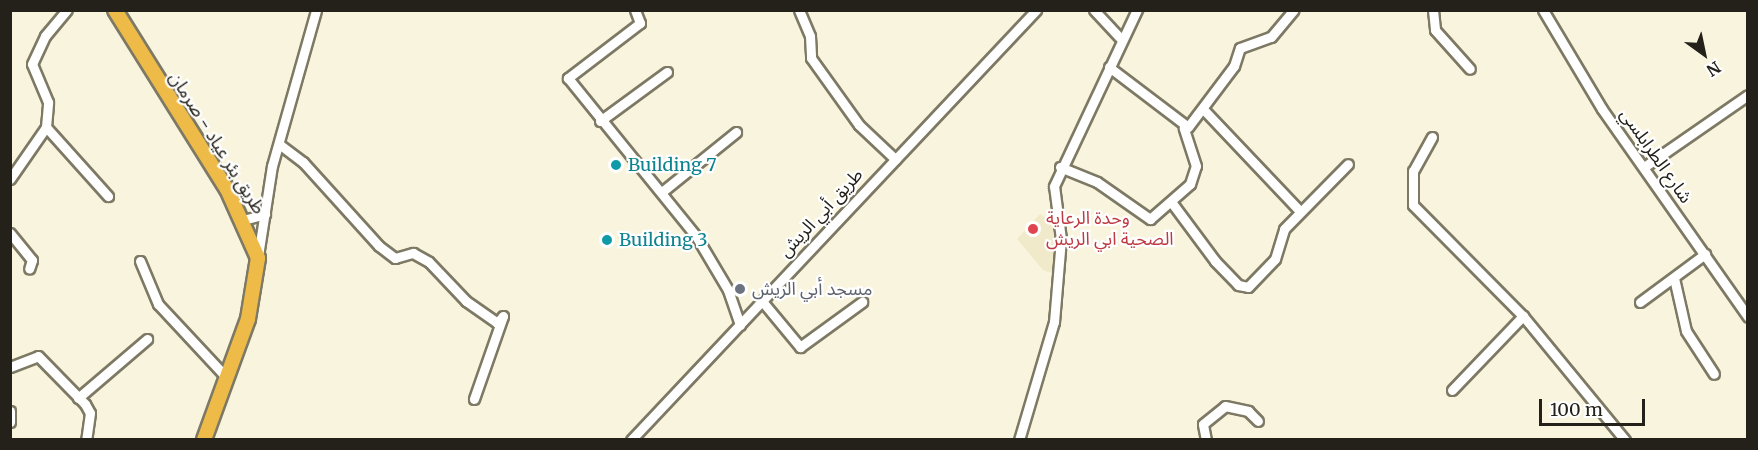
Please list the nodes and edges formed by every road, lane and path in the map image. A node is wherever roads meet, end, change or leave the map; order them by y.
1 (67, 10) edge
2 (115, 10) edge
3 (316, 10) edge
4 (635, 10) edge
5 (799, 10) edge
6 (1036, 10) edge
7 (1094, 10) edge
8 (1137, 10) edge
9 (1294, 10) edge
10 (1433, 10) edge
11 (1543, 10) edge
12 (1120, 38) junction
13 (1109, 67) junction
14 (1470, 69) dead end
15 (667, 72) dead end
16 (1748, 95) edge
17 (1204, 110) junction
18 (600, 121) junction
19 (46, 127) junction
20 (1184, 128) junction
21 (736, 132) dead end
22 (1432, 137) dead end
23 (279, 144) junction
24 (895, 159) junction
25 (1348, 164) dead end
26 (1060, 167) junction
27 (1644, 167) junction
28 (10, 179) edge
29 (663, 191) junction
30 (108, 196) dead end
31 (1172, 203) junction
32 (1300, 211) junction
33 (265, 214) junction
34 (243, 220) junction
35 (10, 233) edge
36 (1705, 254) junction
37 (258, 258) junction
38 (140, 261) dead end
39 (29, 269) dead end
40 (1674, 278) junction
41 (762, 301) junction
42 (861, 302) dead end
43 (1640, 302) dead end
44 (1523, 316) junction
45 (1748, 317) edge
46 (740, 325) junction
47 (147, 339) dead end
48 (10, 367) edge
49 (1714, 374) dead end
50 (226, 377) junction
51 (1452, 390) dead end
52 (78, 399) junction
53 (474, 399) dead end
54 (10, 411) edge
55 (1258, 421) dead end
56 (10, 422) edge
57 (1019, 437) edge
58 (86, 440) edge
59 (204, 440) edge
60 (631, 440) edge
61 (1009, 440) edge
62 (1206, 440) edge
63 (1625, 440) edge

1 - 19 street
2 - 34 highway, طريق بئر عياد - صرمان
3 - 23 street
4 - 18 street
5 - 24 street
6 - 24 street, طريق أبي الريش
7 - 12 street
8 - 12 street
9 - 17 street
10 - 14 street
11 - 27 street, شارع الطرابلسي
12 - 13 street
13 - 20 street
13 - 26 street
15 - 18 street
16 - 27 street
17 - 20 street
17 - 32 street
18 - 29 street
19 - 28 street
19 - 30 street
20 - 31 street
21 - 29 street
22 - 44 street
23 - 33 street
23 - 53 street
24 - 41 street, طريق أبي الريش
25 - 32 street
26 - 31 street
26 - 57 street
27 - 36 street, شارع الطرابلسي
29 - 46 street
31 - 32 street
33 - 34 street
33 - 37 street
34 - 37 highway, طريق بئر عياد - صرمان
35 - 39 street
36 - 40 street
36 - 45 street, شارع الطرابلسي
37 - 50 highway
38 - 50 street
40 - 43 street
40 - 49 street
41 - 42 street
41 - 46 street, طريق أبي الريش
44 - 51 street
44 - 63 street
46 - 60 street, طريق أبي الريش
47 - 52 street
48 - 52 street
50 - 59 highway
52 - 58 street
54 - 56 street
55 - 62 street
57 - 61 street

